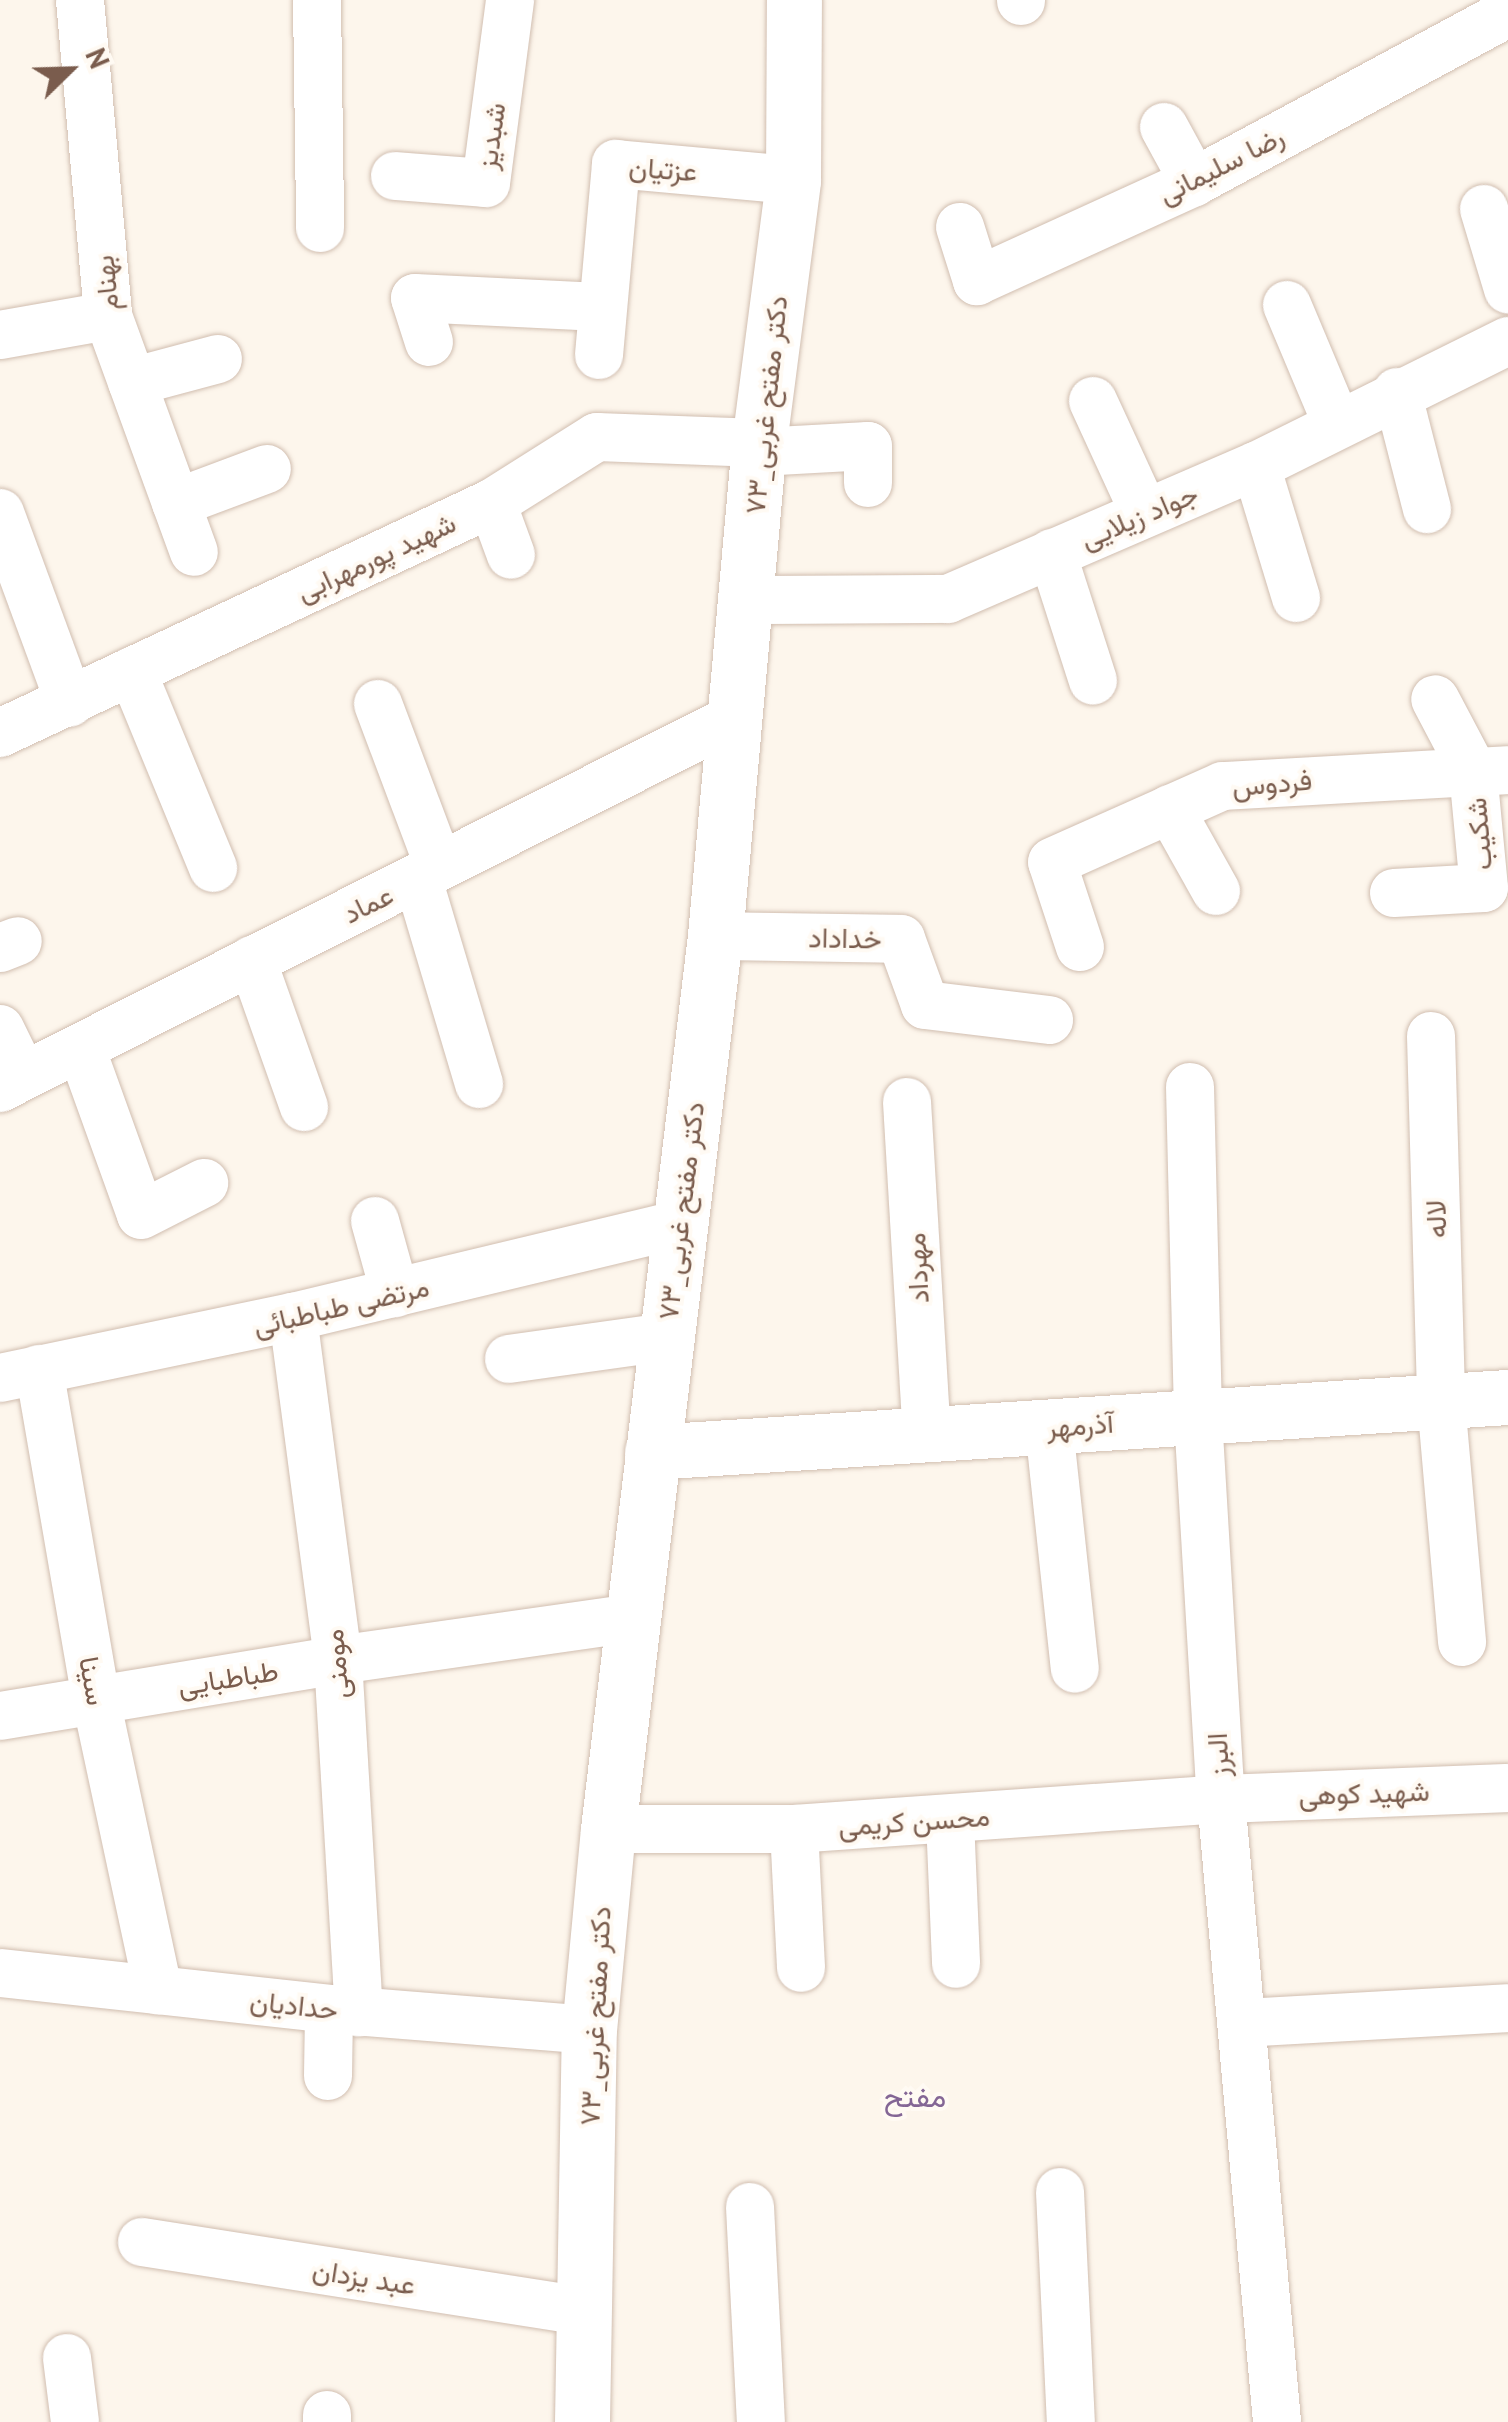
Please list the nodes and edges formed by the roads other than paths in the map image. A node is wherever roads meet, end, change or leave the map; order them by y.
1 (80, 0) edge
2 (317, 0) edge
3 (510, 0) edge
4 (790, 2) edge
5 (1486, 12) edge
6 (1164, 127) dead end
7 (395, 176) dead end
8 (793, 180) junction
9 (1194, 182) junction
10 (1484, 209) dead end
11 (960, 227) dead end
12 (320, 228) dead end
13 (1508, 289) edge
14 (1287, 306) dead end
15 (600, 308) junction
16 (108, 316) junction
17 (0, 335) edge
18 (1508, 340) edge
19 (429, 342) dead end
20 (599, 355) dead end
21 (218, 359) dead end
22 (132, 382) junction
23 (1397, 392) junction
24 (1092, 401) dead end
25 (1337, 424) junction
26 (759, 448) junction
27 (1256, 466) junction
28 (267, 469) dead end
29 (868, 483) dead end
30 (176, 502) junction
31 (492, 503) junction
32 (1427, 510) dead end
33 (1144, 512) junction
34 (0, 514) edge
35 (194, 552) dead end
36 (1052, 554) junction
37 (511, 556) dead end
38 (13, 594) edge
39 (1296, 598) dead end
40 (747, 600) junction
41 (132, 670) junction
42 (1093, 681) dead end
43 (1435, 699) dead end
44 (70, 703) junction
45 (378, 704) dead end
46 (734, 718) junction
47 (0, 733) edge
48 (1490, 770) edge
49 (1170, 809) junction
50 (213, 868) dead end
51 (428, 873) junction
52 (1216, 892) dead end
53 (1394, 893) dead end
54 (715, 936) junction
55 (1080, 947) dead end
56 (252, 960) junction
57 (1049, 1020) dead end
58 (0, 1029) edge
59 (1431, 1036) dead end
60 (81, 1048) junction
61 (11, 1082) edge
62 (479, 1084) dead end
63 (1190, 1087) dead end
64 (907, 1102) dead end
65 (304, 1107) dead end
66 (204, 1183) dead end
67 (375, 1220) dead end
68 (680, 1224) junction
69 (395, 1293) junction
70 (293, 1318) junction
71 (665, 1336) junction
72 (509, 1358) dead end
73 (20, 1374) edge
74 (1508, 1397) edge
75 (1441, 1401) junction
76 (1198, 1417) junction
77 (1048, 1426) junction
78 (927, 1434) junction
79 (652, 1452) junction
80 (634, 1618) junction
81 (1462, 1642) dead end
82 (338, 1660) junction
83 (1075, 1668) dead end
84 (96, 1700) junction
85 (0, 1716) edge
86 (1508, 1788) edge
87 (1221, 1799) junction
88 (950, 1819) junction
89 (608, 1829) junction
90 (794, 1829) junction
91 (956, 1964) dead end
92 (802, 1968) dead end
93 (0, 1972) edge
94 (158, 1990) junction
95 (1508, 2008) edge
96 (344, 2010) junction
97 (1242, 2023) junction
98 (589, 2030) junction
99 (328, 2076) dead end
100 (1060, 2192) dead end
101 (750, 2207) dead end
102 (142, 2242) dead end
103 (586, 2312) junction
104 (67, 2358) dead end
105 (76, 2422) edge
106 (582, 2422) edge
107 (762, 2422) edge
108 (1071, 2422) edge
109 (1277, 2422) edge

1 - 16 street, بهنام
2 - 12 street
3 - 7 street, شبدیز
4 - 8 street, ۷۳_دکتر مفتح غربی
5 - 9 street, رضا سلیمانی
6 - 9 street
8 - 15 street, عزتیان
8 - 26 street, ۷۳_دکتر مفتح غربی
9 - 11 street, رضا سلیمانی
10 - 13 street
14 - 25 street
15 - 19 street
15 - 20 street, عزتیان
16 - 17 street
16 - 22 street, بهنام
18 - 23 street, جواد زیلایی
21 - 22 street
22 - 30 street, بهنام
23 - 25 street, جواد زیلایی
23 - 32 street
24 - 33 street
25 - 27 street, جواد زیلایی
26 - 29 street, شهید پورمهرابی
26 - 31 street, شهید پورمهرابی
26 - 40 street, ۷۳_دکتر مفتح غربی
27 - 33 street, جواد زیلایی
27 - 39 street
28 - 30 street
30 - 35 street, بهنام
31 - 37 street
31 - 41 street, شهید پورمهرابی
33 - 36 street, جواد زیلایی
34 - 38 street
36 - 40 street, جواد زیلایی
36 - 42 street
38 - 44 street
40 - 46 street, ۷۳_دکتر مفتح غربی
41 - 44 street, شهید پورمهرابی
41 - 50 street
43 - 48 street, شکیب
44 - 47 street, شهید پورمهرابی
45 - 51 street
46 - 51 street, عماد
46 - 54 street, ۷۳_دکتر مفتح غربی
48 - 49 street, فردوس
48 - 53 street, شکیب
49 - 52 street
49 - 55 street, فردوس
51 - 56 street, عماد
51 - 62 street
54 - 57 street, خداداد
54 - 68 street, ۷۳_دکتر مفتح غربی
56 - 60 street, عماد
56 - 65 street
58 - 61 street
59 - 75 street, لاله
60 - 61 street, عماد
60 - 66 street
63 - 76 street, البرز
64 - 78 street, مهرداد
67 - 69 street
68 - 69 street, مرتضی طباطبائی
68 - 71 street, ۷۳_دکتر مفتح غربی
69 - 70 street, مرتضی طباطبائی
70 - 73 street, مرتضی طباطبائی
70 - 82 street, مومنی
71 - 72 street
71 - 79 street, ۷۳_دکتر مفتح غربی
73 - 84 street, سینا
74 - 75 street, آذرمهر
75 - 76 street, آذرمهر
75 - 81 street, لاله
76 - 77 street, آذرمهر
76 - 87 street, البرز
77 - 78 street, آذرمهر
77 - 83 street
78 - 79 street, آذرمهر
79 - 80 street, ۷۳_دکتر مفتح غربی
80 - 82 street, طباطبایی
80 - 89 street, ۷۳_دکتر مفتح غربی
82 - 84 street, طباطبایی
82 - 96 street, مومنی
84 - 85 street, طباطبایی
84 - 94 street, سینا
86 - 87 street, شهید کوهی
87 - 88 street, محسن کریمی
87 - 97 street, البرز
88 - 90 street, محسن کریمی
88 - 91 street
89 - 90 street, محسن کریمی
89 - 98 street, ۷۳_دکتر مفتح غربی
90 - 92 street
93 - 94 street, حدادیان
94 - 96 street, حدادیان
95 - 97 street
96 - 98 street, حدادیان
96 - 99 street, مومنی
97 - 109 street, البرز
98 - 103 street, ۷۳_دکتر مفتح غربی
100 - 108 street
101 - 107 street
102 - 103 street, عبد یزدان
103 - 106 street, ۷۳_دکتر مفتح غربی
104 - 105 street

